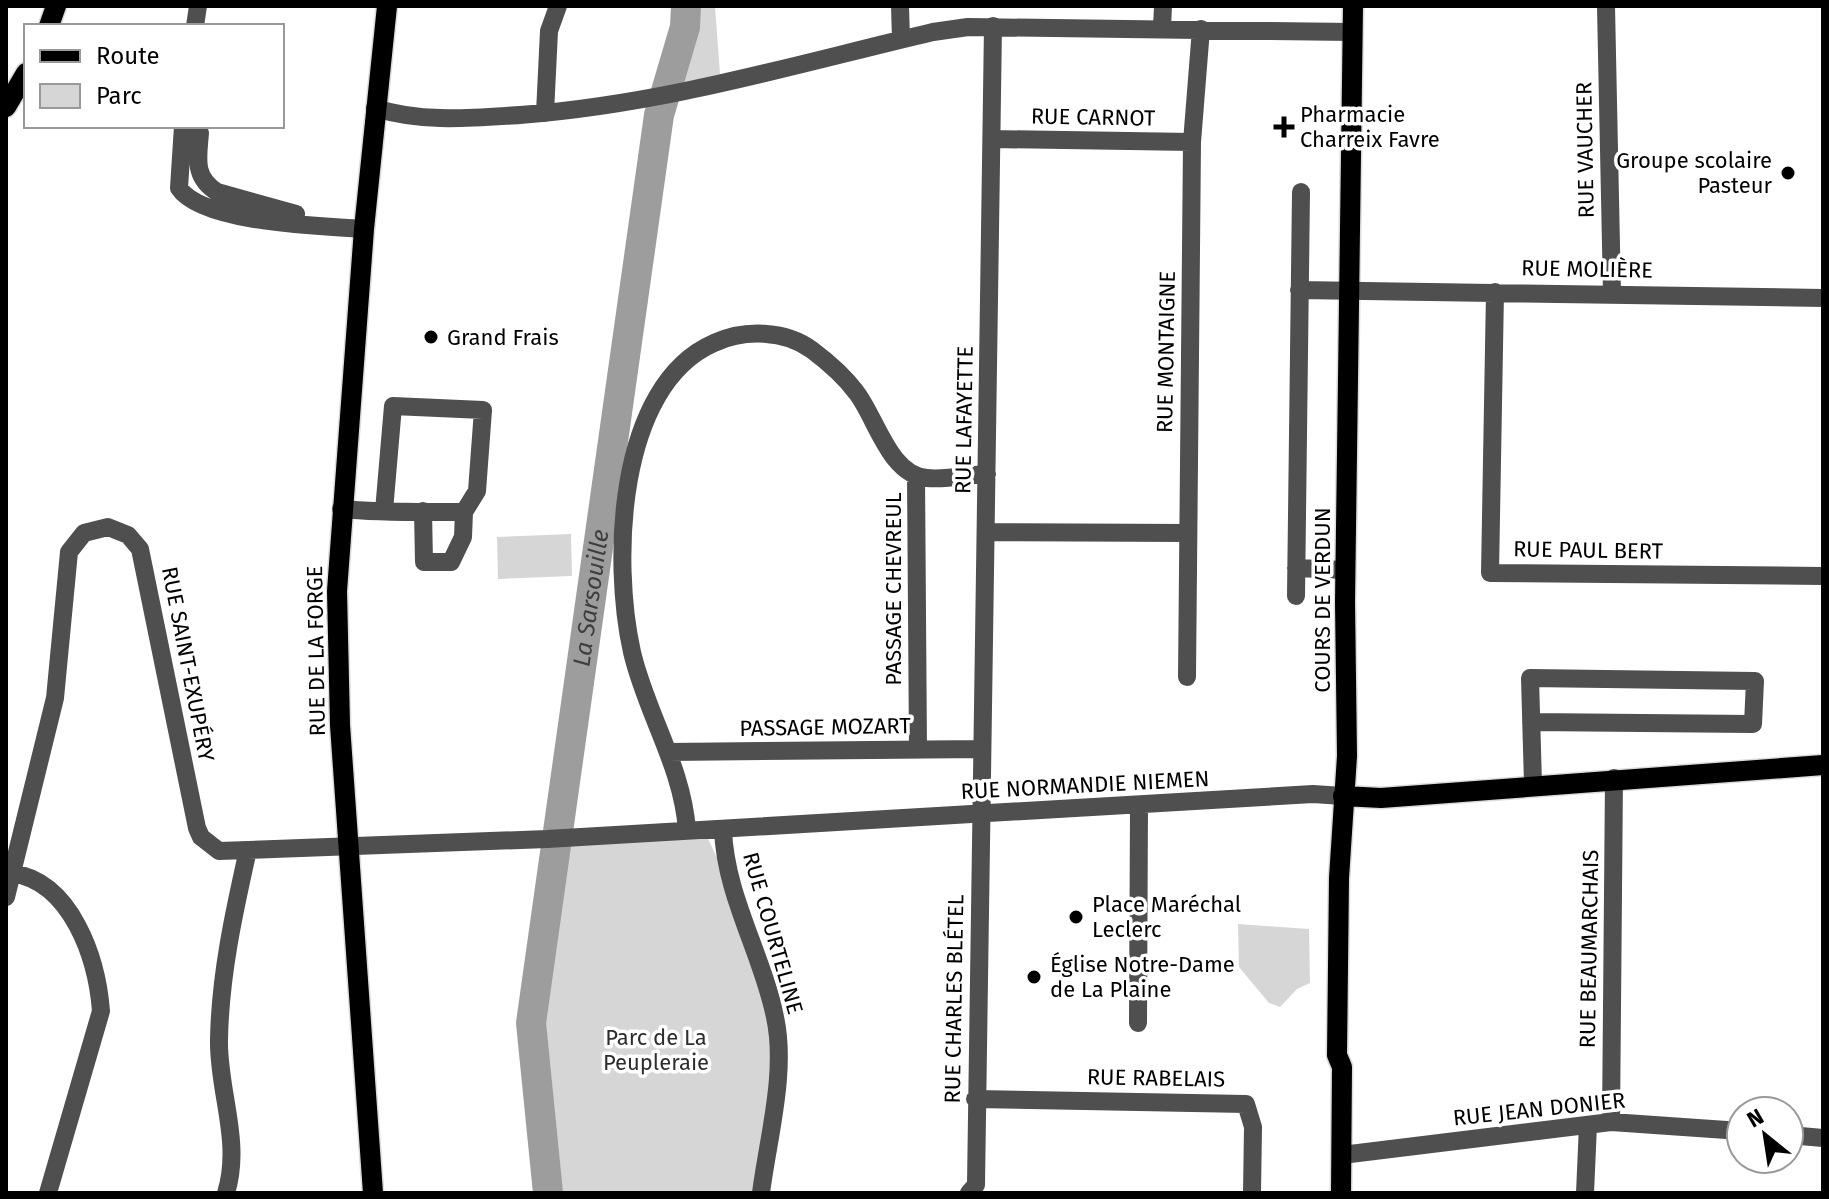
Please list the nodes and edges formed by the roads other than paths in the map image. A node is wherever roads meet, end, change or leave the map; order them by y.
1 (387, 6) edge
2 (558, 6) edge
3 (900, 6) edge
4 (1163, 6) edge
5 (1353, 6) edge
6 (1606, 6) edge
7 (993, 26) junction
8 (1162, 28) junction
9 (1201, 29) junction
10 (1353, 32) junction
11 (901, 39) junction
12 (24, 76) edge
13 (6, 107) edge
14 (375, 108) junction
15 (545, 113) junction
16 (192, 129) edge
17 (993, 139) junction
18 (1192, 142) junction
19 (1301, 192) dead end
20 (364, 229) junction
21 (1299, 290) junction
22 (1350, 290) junction
23 (1495, 292) junction
24 (1612, 293) junction
25 (1823, 298) edge
26 (987, 474) junction
27 (916, 476) junction
28 (341, 509) junction
29 (384, 511) junction
30 (423, 511) junction
31 (464, 512) junction
32 (986, 532) junction
33 (1188, 533) junction
34 (1296, 568) junction
35 (1345, 570) junction
36 (1823, 576) edge
37 (1296, 596) dead end
38 (1187, 677) dead end
39 (1531, 722) junction
40 (982, 749) junction
41 (918, 750) junction
42 (668, 752) junction
43 (1823, 765) edge
44 (1614, 778) junction
45 (1533, 784) junction
46 (1343, 796) junction
47 (1139, 806) junction
48 (982, 814) junction
49 (14, 822) edge
50 (723, 829) junction
51 (687, 831) junction
52 (348, 847) junction
53 (248, 850) junction
54 (12, 873) junction
55 (6, 897) edge
56 (1138, 1023) dead end
57 (975, 1099) junction
58 (1611, 1122) junction
59 (1588, 1125) junction
60 (1725, 1130) edge
61 (1342, 1155) junction
62 (973, 1189) edge
63 (48, 1193) edge
64 (226, 1193) edge
65 (373, 1193) edge
66 (761, 1193) edge
67 (1252, 1193) edge
68 (1341, 1193) edge
69 (1585, 1193) edge

1 - 14 main road, RUE DE LA FORGE
2 - 15 street
3 - 11 street
4 - 8 street
5 - 10 main road, COURS DE VERDUN
6 - 24 street, RUE VAUCHER
7 - 8 street
7 - 11 street
7 - 17 street, RUE LAFAYETTE
8 - 9 street
9 - 10 street
9 - 18 street, RUE MONTAIGNE
10 - 22 main road, COURS DE VERDUN
11 - 15 street
12 - 13 main road
14 - 15 street
14 - 20 main road, RUE DE LA FORGE
16 - 20 street
17 - 18 street, RUE CARNOT
17 - 26 street, RUE LAFAYETTE
18 - 33 street, RUE MONTAIGNE
19 - 21 street
20 - 28 main road, RUE DE LA FORGE
21 - 22 street, RUE MOLIÈRE
21 - 34 street
22 - 23 street, RUE MOLIÈRE
22 - 35 main road, COURS DE VERDUN
23 - 24 street, RUE MOLIÈRE
23 - 36 street, RUE PAUL BERT
24 - 25 street, RUE MOLIÈRE
26 - 27 street
26 - 32 street, RUE LAFAYETTE
27 - 41 street, PASSAGE CHEVREUL
27 - 42 street
28 - 29 street
28 - 52 main road, RUE DE LA FORGE
29 - 30 street
29 - 31 street
30 - 31 street
30 - 31 street
32 - 33 street
32 - 40 street, RUE LAFAYETTE
33 - 38 street, RUE MONTAIGNE
34 - 35 street
34 - 37 street
35 - 46 main road, COURS DE VERDUN
39 - 39 street
39 - 45 street
40 - 41 street, PASSAGE MOZART
40 - 48 street, RUE LAFAYETTE
41 - 42 street, PASSAGE MOZART
42 - 51 street
43 - 44 main road, RUE NORMANDIE NIEMEN
44 - 45 main road, RUE NORMANDIE NIEMEN
44 - 58 street, RUE BEAUMARCHAIS
45 - 46 main road, RUE NORMANDIE NIEMEN
46 - 47 street, RUE NORMANDIE NIEMEN
46 - 61 main road, COURS DE VERDUN
47 - 48 street, RUE NORMANDIE NIEMEN
47 - 56 street
48 - 50 street, RUE NORMANDIE NIEMEN
48 - 57 street, RUE CHARLES BLÉTEL
49 - 53 street, RUE SAINT-EXUPÉRY
49 - 54 street, RUE SAINT-EXUPÉRY
50 - 51 street, RUE NORMANDIE NIEMEN
50 - 66 street, RUE COURTELINE
51 - 52 street, RUE NORMANDIE NIEMEN
52 - 53 street, RUE SAINT-EXUPÉRY
52 - 65 main road, RUE DE LA FORGE
53 - 64 street
54 - 55 street, RUE SAINT-EXUPÉRY
54 - 63 street
57 - 62 street, RUE CHARLES BLÉTEL
57 - 67 street, RUE RABELAIS
58 - 59 street, RUE JEAN DONIER
58 - 60 street, RUE JEAN DONIER
59 - 61 street, RUE JEAN DONIER
59 - 69 street
61 - 68 main road, COURS DE VERDUN

